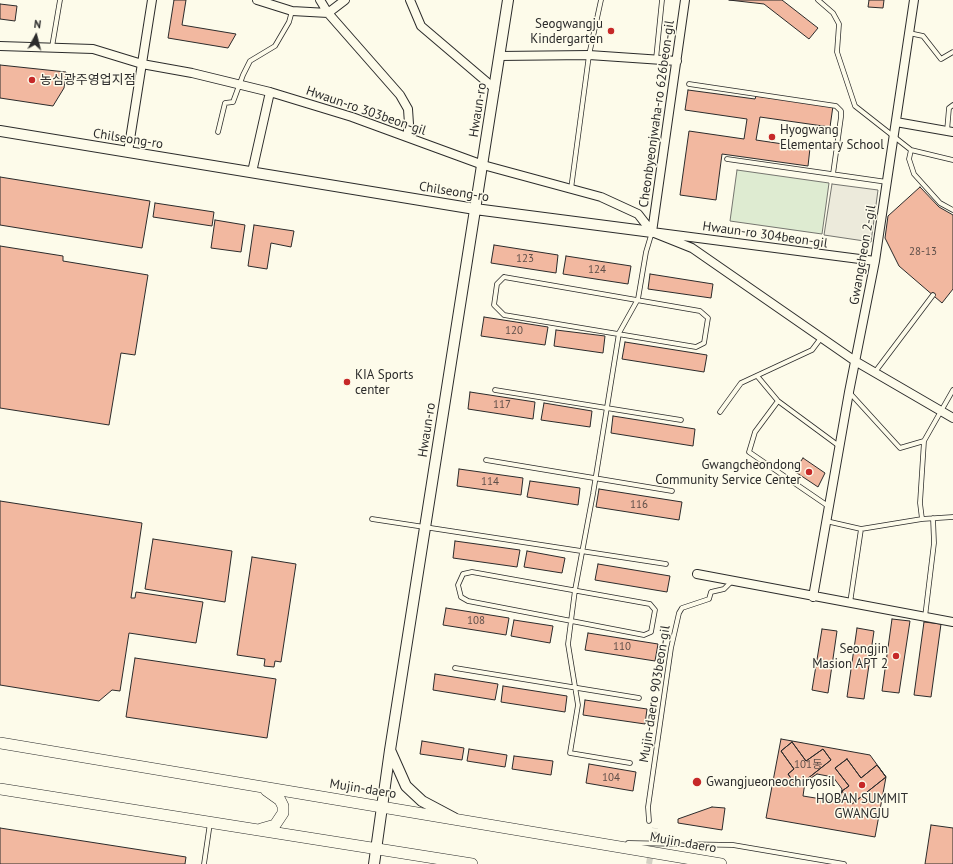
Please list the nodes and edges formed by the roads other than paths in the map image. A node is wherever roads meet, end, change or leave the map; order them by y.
1 (60, 0) edge
2 (152, 0) edge
3 (257, 0) edge
4 (320, 0) edge
5 (345, 0) edge
6 (410, 0) edge
7 (508, 0) edge
8 (601, 0) edge
9 (662, 0) edge
10 (685, 0) edge
11 (818, 0) edge
12 (914, 0) edge
13 (292, 11) junction
14 (328, 13) junction
15 (909, 33) junction
16 (0, 46) edge
17 (52, 47) junction
18 (953, 52) edge
19 (589, 55) junction
20 (500, 56) junction
21 (656, 58) junction
22 (677, 61) junction
23 (142, 64) junction
24 (689, 84) dead end
25 (239, 85) junction
26 (495, 88) junction
27 (270, 92) junction
28 (953, 105) edge
29 (896, 122) junction
30 (0, 131) edge
31 (218, 132) dead end
32 (950, 132) edge
33 (407, 137) junction
34 (894, 138) junction
35 (911, 150) junction
36 (128, 152) junction
37 (727, 159) dead end
38 (953, 160) edge
39 (483, 165) junction
40 (252, 172) junction
41 (833, 174) junction
42 (887, 182) junction
43 (571, 189) junction
44 (475, 209) junction
45 (953, 210) edge
46 (652, 232) junction
47 (875, 261) junction
48 (933, 295) dead end
49 (638, 299) junction
50 (619, 333) junction
51 (821, 338) junction
52 (855, 361) junction
53 (875, 372) junction
54 (758, 377) junction
55 (495, 390) dead end
56 (953, 390) edge
57 (849, 392) junction
58 (778, 401) junction
59 (606, 408) junction
60 (940, 411) junction
61 (720, 412) dead end
62 (953, 418) edge
63 (681, 420) dead end
64 (924, 441) junction
65 (840, 446) junction
66 (486, 460) dead end
67 (596, 477) junction
68 (672, 491) dead end
69 (829, 506) junction
70 (933, 518) junction
71 (953, 518) edge
72 (372, 519) dead end
73 (922, 519) junction
74 (826, 521) junction
75 (425, 526) junction
76 (861, 528) junction
77 (582, 550) junction
78 (666, 564) dead end
79 (697, 574) dead end
80 (733, 581) junction
81 (575, 590) junction
82 (813, 597) junction
83 (850, 604) junction
84 (925, 617) junction
85 (571, 620) junction
86 (953, 622) edge
87 (455, 668) dead end
88 (575, 687) junction
89 (639, 698) dead end
90 (0, 743) edge
91 (390, 750) junction
92 (630, 763) dead end
93 (260, 787) junction
94 (0, 789) edge
95 (382, 807) junction
96 (456, 819) junction
97 (649, 821) dead end
98 (210, 823) junction
99 (256, 830) junction
100 (598, 843) junction
101 (376, 850) junction
102 (204, 864) edge
103 (374, 864) edge
104 (472, 864) edge
105 (722, 864) edge
106 (844, 864) edge

1 - 17 lane
2 - 23 street
3 - 13 street
4 - 14 street
5 - 14 street
6 - 26 street
7 - 20 street, Hwaun-ro
8 - 19 lane
9 - 21 lane
10 - 22 street, Cheonbyeonjwaha-ro 626beon-gil
11 - 34 lane
12 - 15 street, Gwangcheon 2-gil
13 - 14 street
13 - 25 lane
14 - 33 street
15 - 18 lane
15 - 29 street, Gwangcheon 2-gil
16 - 17 street, Hwaun-ro 303beon-gil
17 - 23 street, Hwaun-ro 303beon-gil
19 - 20 street
19 - 21 street
19 - 43 lane
20 - 26 street, Hwaun-ro
21 - 22 street
22 - 46 street, Cheonbyeonjwaha-ro 626beon-gil
23 - 25 street, Hwaun-ro 303beon-gil
23 - 36 street
24 - 41 lane
25 - 27 street, Hwaun-ro 303beon-gil
25 - 31 lane
26 - 39 street, Hwaun-ro
27 - 33 street, Hwaun-ro 303beon-gil
27 - 40 street
28 - 32 lane
29 - 32 street
29 - 34 street, Gwangcheon 2-gil
30 - 36 street, Chilseong-ro
33 - 39 street, Hwaun-ro 303beon-gil
34 - 35 lane
34 - 42 street, Gwangcheon 2-gil
35 - 38 lane
35 - 45 lane
36 - 40 street, Chilseong-ro
37 - 41 lane
39 - 43 street
39 - 44 street, Hwaun-ro
40 - 44 street, Chilseong-ro
41 - 42 lane
42 - 47 street, Gwangcheon 2-gil
43 - 46 street
44 - 46 street, Chilseong-ro
44 - 75 street, Hwaun-ro
46 - 47 street, Hwaun-ro 304beon-gil
46 - 49 lane
46 - 51 street, Hwaun-ro 304beon-gil
47 - 52 street, Gwangcheon 2-gil
48 - 53 lane
49 - 50 lane
49 - 50 lane
49 - 50 lane
50 - 59 lane
51 - 52 street, Hwaun-ro 304beon-gil
51 - 54 lane
52 - 53 street, Hwaun-ro 304beon-gil
52 - 57 street, Gwangcheon 2-gil
53 - 60 street, Hwaun-ro 304beon-gil
54 - 58 lane
54 - 61 lane
55 - 59 lane
56 - 60 lane
57 - 64 lane
57 - 65 street, Gwangcheon 2-gil
58 - 65 lane
58 - 69 lane
59 - 63 lane
59 - 67 lane
60 - 62 street, Hwaun-ro 304beon-gil
60 - 64 lane
64 - 73 lane
65 - 69 street, Gwangcheon 2-gil
66 - 67 lane
67 - 68 lane
67 - 77 lane
69 - 74 street, Gwangcheon 2-gil
70 - 71 lane
70 - 73 lane
70 - 84 lane
72 - 75 lane
73 - 76 lane
74 - 76 lane
74 - 82 street, Gwangcheon 2-gil
75 - 77 lane
75 - 91 street, Hwaun-ro
76 - 83 lane
77 - 78 lane
77 - 81 lane
79 - 80 street
80 - 82 street
80 - 97 lane, Mujin-daero 903beon-gil
81 - 85 lane
81 - 85 lane
81 - 85 lane
82 - 83 street
83 - 84 street
84 - 86 street
85 - 88 lane
87 - 88 lane
88 - 89 lane
88 - 92 lane
90 - 93 main road, Mujin-daero
91 - 95 street, Hwaun-ro
91 - 96 street
93 - 95 main road, Mujin-daero
93 - 99 main road
94 - 98 main road
95 - 96 main road, Mujin-daero
95 - 101 street, Hwaun-ro
96 - 100 main road, Mujin-daero
98 - 99 main road
98 - 102 lane
99 - 101 main road
100 - 105 main road, Mujin-daero
100 - 106 lane
101 - 103 street, Hwaun-ro
101 - 104 main road

